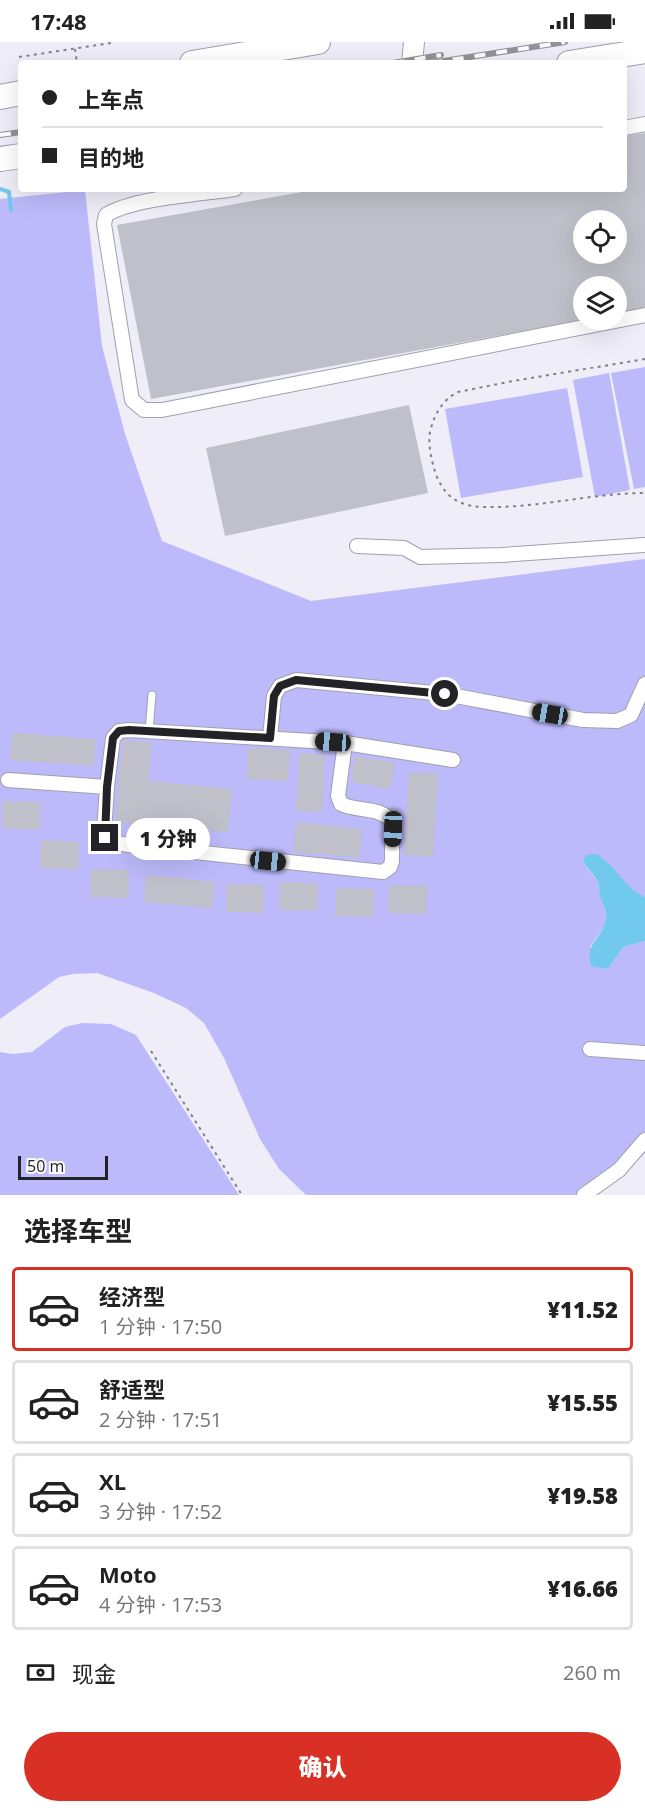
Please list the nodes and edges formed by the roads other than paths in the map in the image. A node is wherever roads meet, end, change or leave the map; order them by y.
1 (318, 42) edge
2 (404, 42) edge
3 (414, 42) edge
4 (645, 51) edge
5 (210, 60) edge
6 (404, 60) edge
7 (412, 60) edge
8 (588, 60) edge
9 (18, 94) edge
10 (0, 97) edge
11 (645, 124) edge
12 (627, 127) edge
13 (18, 156) edge
14 (0, 159) edge
15 (215, 192) edge
16 (645, 315) edge
17 (357, 546) dead end
18 (645, 548) edge
19 (645, 684) edge
20 (152, 695) dead end
21 (149, 731) junction
22 (270, 738) junction
23 (345, 743) junction
24 (453, 760) dead end
25 (8, 780) dead end
26 (107, 787) junction
27 (590, 1049) dead end
28 (645, 1053) edge
29 (645, 1140) edge
30 (584, 1195) edge

1 - 5 highway
2 - 6 street
3 - 7 street
4 - 8 highway
9 - 10 highway
11 - 12 street
13 - 14 highway
15 - 16 street
17 - 18 street
19 - 22 street
20 - 21 lane
21 - 22 street
21 - 26 street
22 - 23 street
23 - 24 street
23 - 26 street
25 - 26 street
27 - 28 street
29 - 30 street

